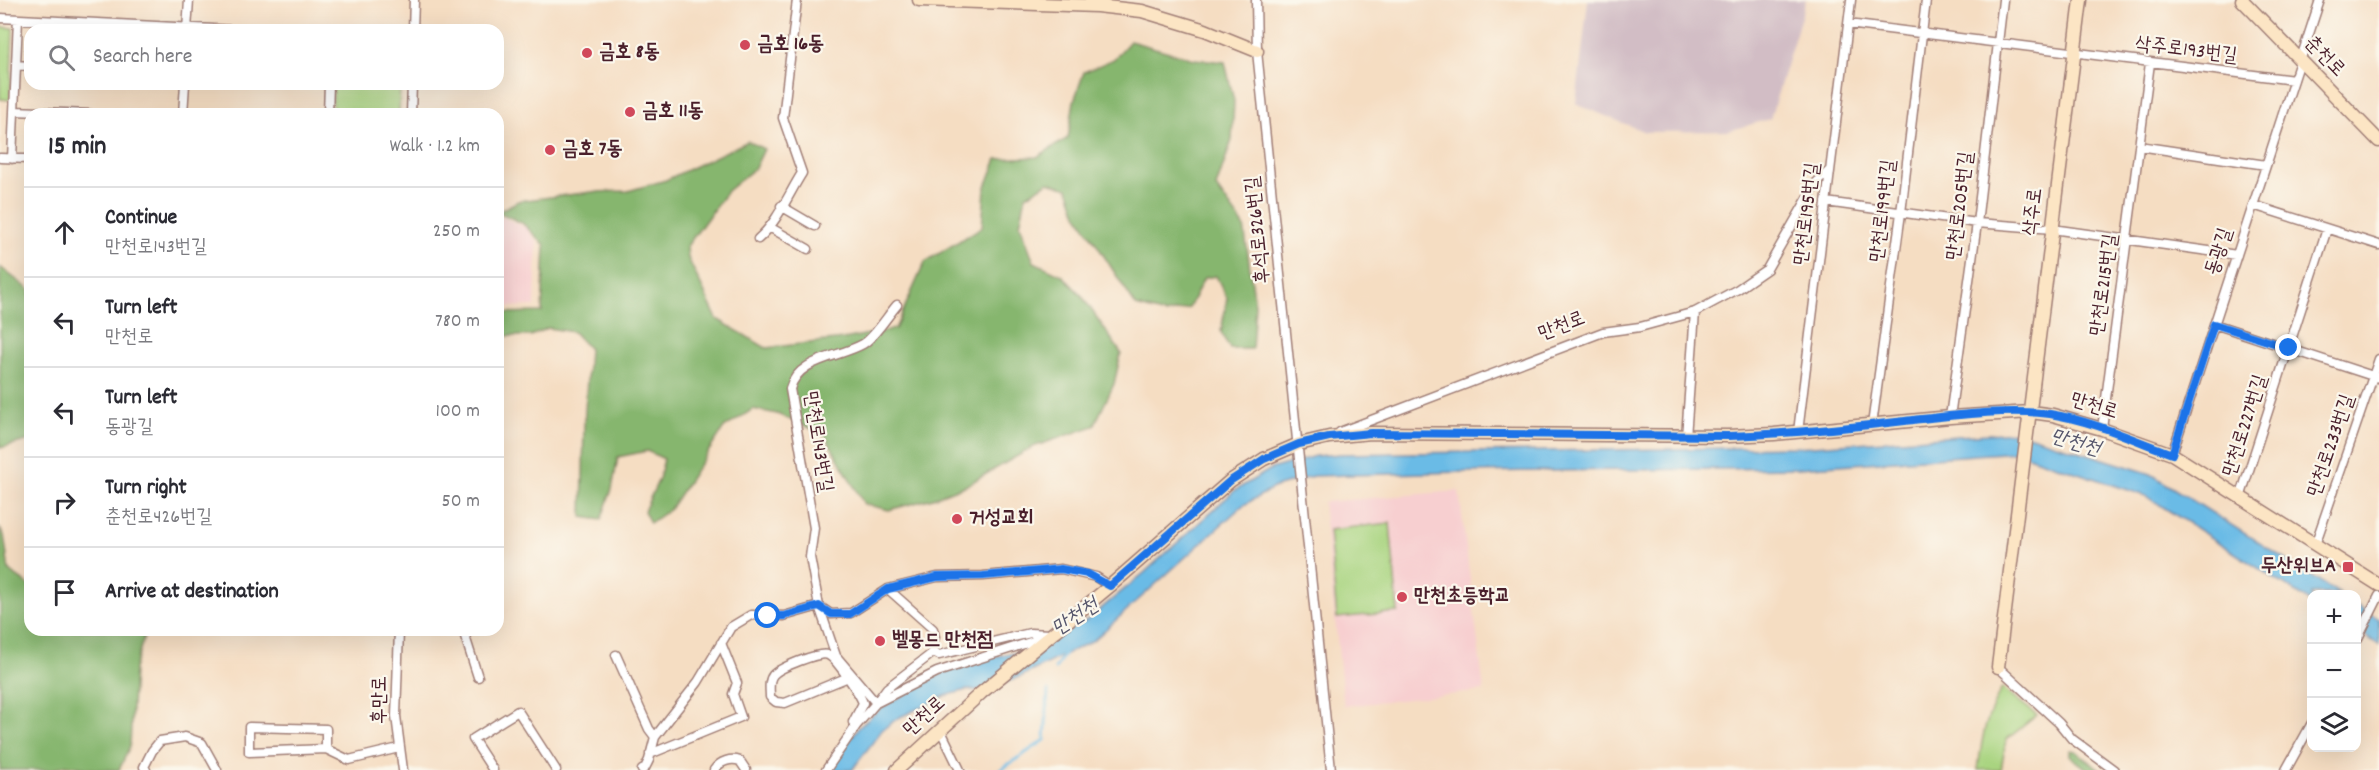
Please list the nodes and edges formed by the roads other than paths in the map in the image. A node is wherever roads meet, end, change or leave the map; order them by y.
1 (189, 0) edge
2 (414, 0) edge
3 (797, 0) edge
4 (919, 0) edge
5 (1256, 0) edge
6 (1851, 0) edge
7 (1926, 0) edge
8 (2003, 0) edge
9 (2081, 0) edge
10 (2242, 0) edge
11 (2320, 0) edge
12 (0, 18) edge
13 (18, 19) junction
14 (102, 24) edge
15 (187, 24) edge
16 (414, 24) edge
17 (1848, 24) junction
18 (1922, 34) junction
19 (1998, 42) junction
20 (1257, 51) junction
21 (2074, 54) junction
22 (2301, 61) junction
23 (2150, 63) junction
24 (16, 65) junction
25 (24, 66) edge
26 (2294, 80) junction
27 (184, 90) edge
28 (329, 90) edge
29 (412, 90) edge
30 (183, 108) edge
31 (327, 108) edge
32 (411, 108) edge
33 (14, 111) junction
34 (24, 111) edge
35 (2379, 141) edge
36 (2139, 146) junction
37 (0, 158) edge
38 (12, 159) junction
39 (24, 159) edge
40 (2266, 165) junction
41 (1829, 171) junction
42 (1826, 202) junction
43 (2253, 205) junction
44 (781, 206) junction
45 (1901, 213) junction
46 (1977, 223) junction
47 (814, 226) dead end
48 (771, 228) junction
49 (2052, 229) junction
50 (2327, 229) junction
51 (758, 238) dead end
52 (2128, 241) junction
53 (2379, 245) edge
54 (808, 249) dead end
55 (2237, 255) junction
56 (897, 305) dead end
57 (1695, 312) junction
58 (2214, 324) junction
59 (2289, 348) junction
60 (2379, 359) edge
61 (2376, 377) edge
62 (2031, 412) junction
63 (1950, 417) junction
64 (1872, 425) junction
65 (2102, 429) junction
66 (1798, 432) junction
67 (1329, 437) junction
68 (1686, 437) junction
69 (1299, 444) junction
70 (2172, 454) junction
71 (2240, 498) junction
72 (2315, 545) junction
73 (2379, 585) edge
74 (1110, 586) junction
75 (888, 589) junction
76 (2378, 598) edge
77 (819, 606) junction
78 (2361, 633) edge
79 (399, 636) edge
80 (465, 636) edge
81 (1047, 637) junction
82 (721, 643) junction
83 (934, 652) junction
84 (616, 655) dead end
85 (1998, 667) joint
86 (478, 677) dead end
87 (846, 678) junction
88 (876, 703) junction
89 (940, 729) junction
90 (2307, 732) edge
91 (655, 737) junction
92 (399, 748) junction
93 (326, 749) junction
94 (650, 754) junction
95 (643, 769) edge
96 (146, 770) edge
97 (217, 770) edge
98 (403, 770) edge
99 (493, 770) edge
100 (556, 770) edge
101 (656, 770) edge
102 (714, 770) edge
103 (746, 770) edge
104 (824, 770) edge
105 (897, 770) edge
106 (960, 770) edge
107 (1331, 770) edge
108 (2114, 770) edge
109 (2286, 770) edge

1 - 15 street
2 - 16 street
3 - 44 street
4 - 20 street
5 - 20 street, 후석로326번길
6 - 17 street, 만천로195번길
7 - 18 street, 만천로199번길
8 - 19 street, 만천로205번길
9 - 21 street, 삭주로
10 - 22 street, 춘천로
11 - 22 street, 동광길
12 - 13 street
13 - 14 street
13 - 24 street
17 - 18 street, 삭주로193번길
17 - 41 street, 만천로195번길
18 - 19 street, 삭주로193번길
18 - 45 street, 만천로199번길
19 - 21 street, 삭주로193번길
19 - 46 street, 만천로205번길
20 - 69 street, 후석로326번길
21 - 23 street, 삭주로193번길
21 - 49 street, 삭주로
22 - 26 street, 동광길
22 - 35 street, 춘천로
23 - 26 street, 삭주로193번길
23 - 36 street, 만천로215번길
24 - 25 street
24 - 33 street
26 - 40 street, 동광길
27 - 30 street
28 - 31 street
29 - 32 street
33 - 34 street
33 - 38 street
36 - 40 street
36 - 52 street, 만천로215번길
37 - 38 street
38 - 39 street
40 - 43 street, 동광길
41 - 42 street, 만천로195번길
41 - 57 street, 만천로
42 - 45 street
42 - 66 street, 만천로195번길
43 - 50 street
43 - 55 street, 동광길
44 - 47 street
44 - 48 street
45 - 46 street
45 - 64 street, 만천로199번길
46 - 49 street
46 - 63 street, 만천로205번길
48 - 51 street
48 - 54 street
49 - 52 street
49 - 62 street, 삭주로
50 - 53 street
50 - 59 street, 만천로227번길
52 - 55 street
52 - 65 street, 만천로215번길
55 - 58 street, 동광길
56 - 77 street, 만천로143번길
57 - 67 street, 만천로
57 - 68 street
58 - 59 street
58 - 70 street, 동광길
59 - 61 street
59 - 71 street, 만천로227번길
60 - 61 street, 만천로233번길
61 - 72 street, 만천로233번길
62 - 63 street, 만천로
62 - 65 street, 만천로
62 - 85 street, 삭주로
63 - 64 street, 만천로
64 - 66 street, 만천로
65 - 70 street, 만천로
66 - 68 street, 만천로
67 - 68 street, 만천로
67 - 69 street, 만천로
69 - 74 street, 만천로
69 - 107 street, 후석로326번길
70 - 71 street, 만천로
71 - 72 street, 만천로
72 - 73 street, 만천로
74 - 75 street
74 - 81 street, 만천로
75 - 77 street
75 - 83 street
76 - 78 street
77 - 82 street
77 - 88 street, 만천로143번길
79 - 92 street, 후만로
80 - 86 street
81 - 83 street
81 - 88 street
81 - 89 street, 만천로
82 - 91 street
82 - 94 street
83 - 88 street
84 - 91 street
85 - 108 street
87 - 87 street
87 - 104 street
88 - 104 street
89 - 105 street, 만천로
89 - 106 street
90 - 109 street
91 - 94 street
92 - 93 street
92 - 98 street, 후만로
93 - 93 street
94 - 95 street
95 - 101 street
96 - 97 street
99 - 100 street
102 - 103 street

